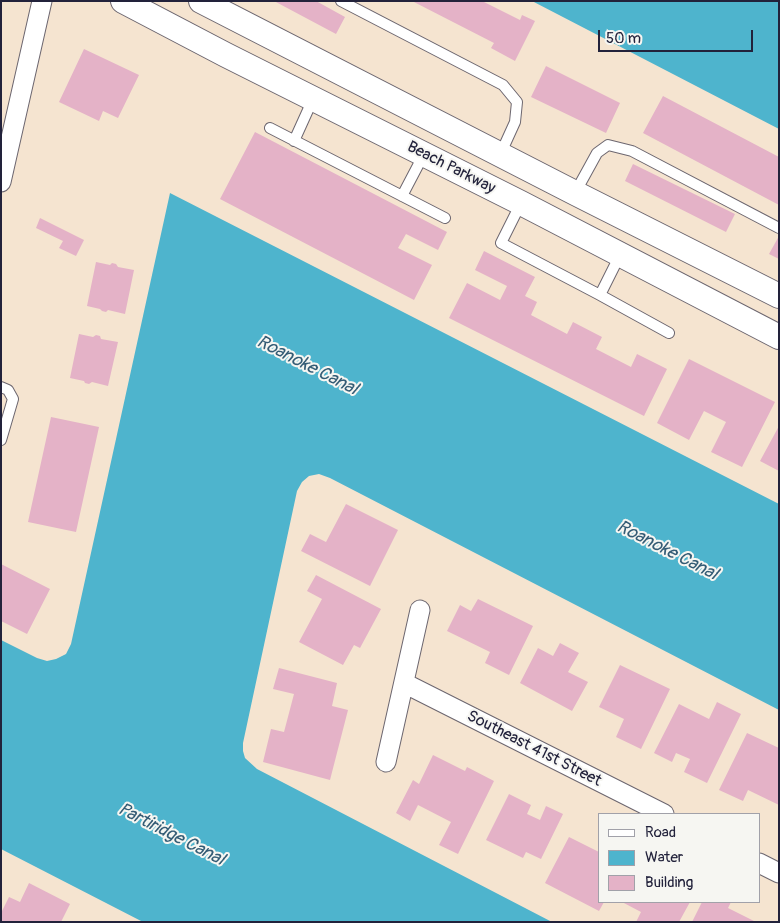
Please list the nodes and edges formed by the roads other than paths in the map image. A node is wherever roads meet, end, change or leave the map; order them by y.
1 (42, 1) edge
2 (122, 1) edge
3 (201, 1) edge
4 (341, 1) edge
5 (314, 99) junction
6 (270, 128) dead end
7 (294, 140) junction
8 (424, 154) junction
9 (500, 155) junction
10 (536, 173) junction
11 (1, 182) edge
12 (575, 193) junction
13 (402, 196) junction
14 (521, 203) junction
15 (445, 218) dead end
16 (779, 228) edge
17 (620, 255) junction
18 (600, 295) junction
19 (779, 296) edge
20 (669, 333) dead end
21 (779, 337) edge
22 (1, 387) edge
23 (1, 440) edge
24 (420, 610) dead end
25 (404, 683) junction
26 (386, 762) dead end
27 (662, 813) edge
28 (760, 864) edge
29 (779, 873) edge

1 - 11 street
2 - 5 street, Beach Parkway
3 - 9 street
4 - 9 lane
5 - 7 lane
5 - 8 street, Beach Parkway
6 - 7 lane
7 - 13 lane
8 - 13 lane
8 - 14 street, Beach Parkway
9 - 10 street
10 - 12 street
10 - 14 street
12 - 16 lane
12 - 19 street
13 - 15 lane
14 - 17 street, Beach Parkway
14 - 18 lane
17 - 18 lane
17 - 21 street, Beach Parkway
18 - 20 lane
22 - 23 lane
24 - 25 street
25 - 26 street
25 - 27 street, Southeast 41st Street
28 - 29 street

